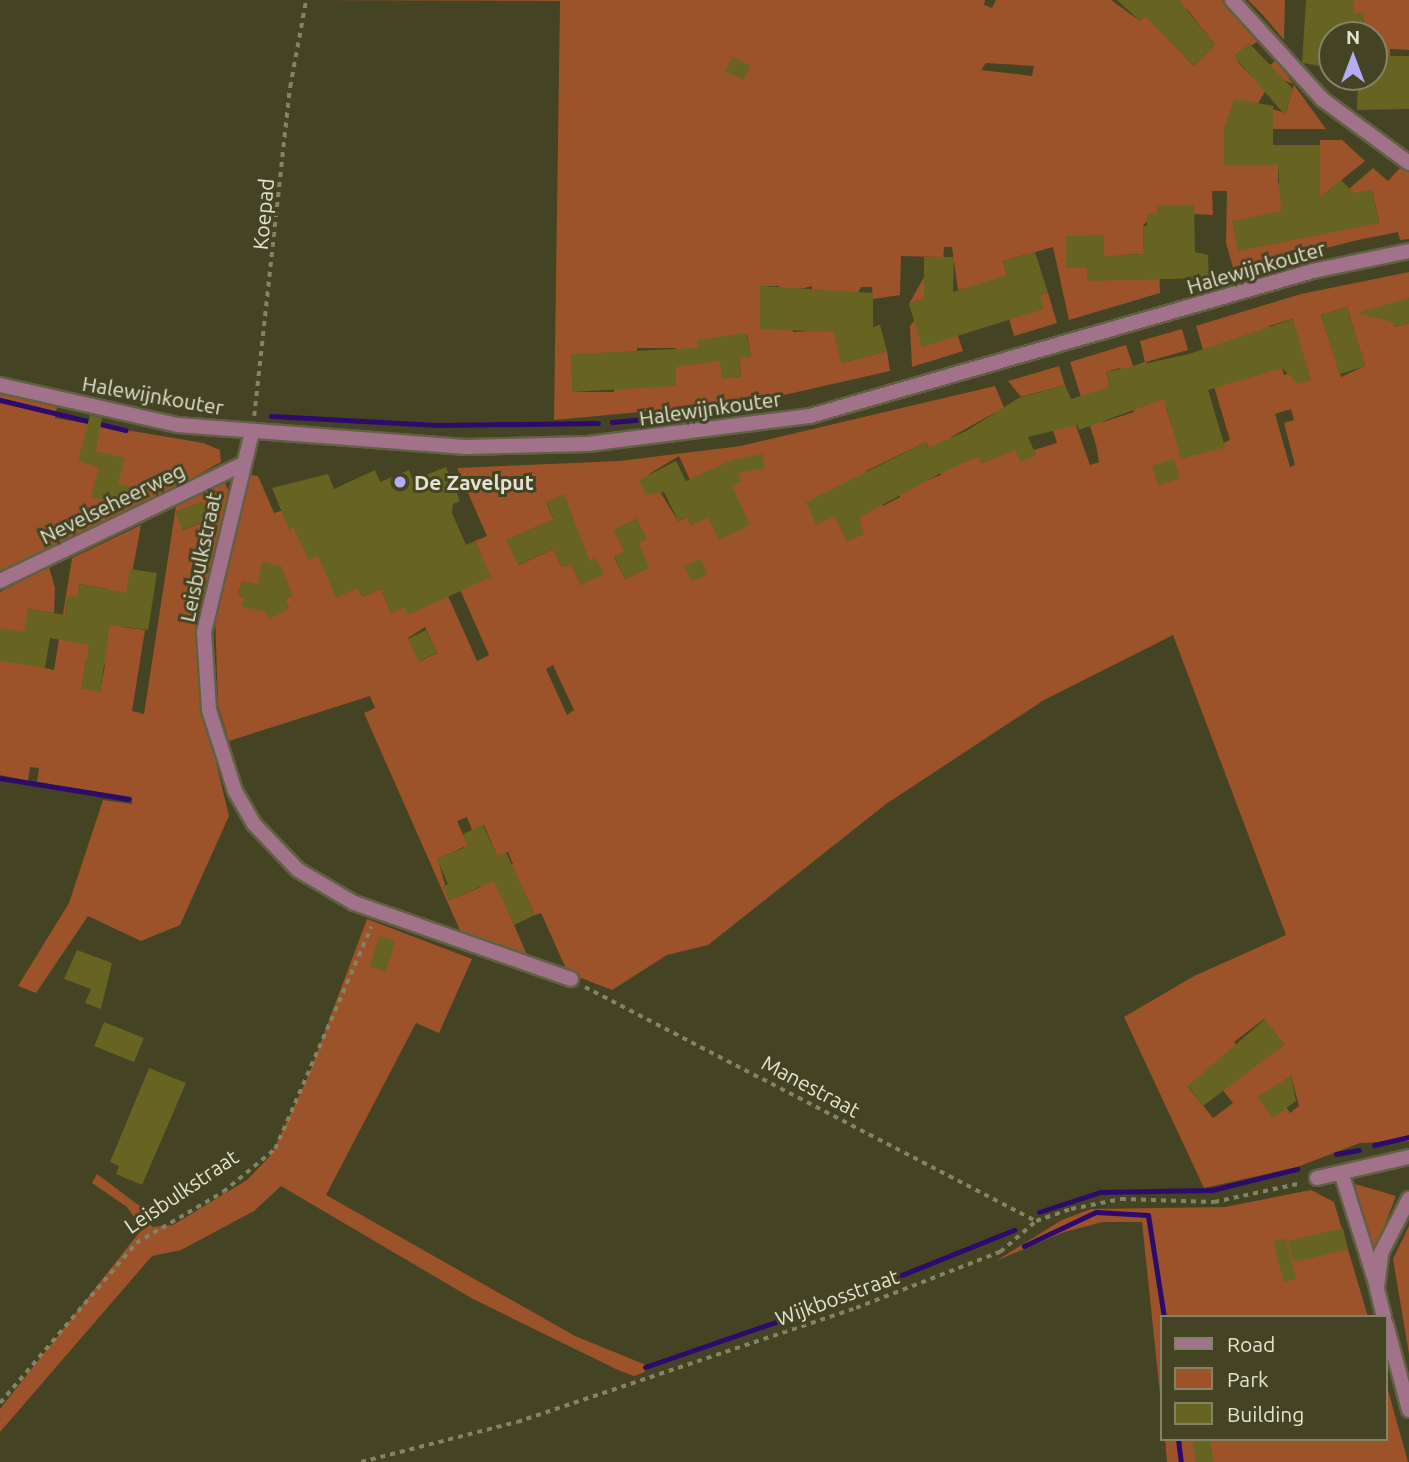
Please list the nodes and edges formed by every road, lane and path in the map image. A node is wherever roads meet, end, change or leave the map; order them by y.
1 (306, 0) edge
2 (1232, 0) edge
3 (1409, 163) edge
4 (1409, 251) edge
5 (0, 385) edge
6 (252, 432) junction
7 (243, 464) junction
8 (0, 580) edge
9 (377, 912) junction
10 (571, 979) joint
11 (1409, 1157) edge
12 (1342, 1175) junction
13 (1317, 1178) joint
14 (1409, 1199) edge
15 (1036, 1222) junction
16 (1377, 1288) junction
17 (1384, 1315) edge
18 (1388, 1331) edge
19 (0, 1403) edge
20 (1409, 1410) edge
21 (361, 1462) edge

1 - 6 path, Koepad
2 - 3 street
4 - 6 street, Halewijnkouter
5 - 6 street, Halewijnkouter
6 - 7 street, Leisbulkstraat
7 - 8 street, Nevelseheerweg
7 - 9 street, Leisbulkstraat
9 - 10 street, Leisbulkstraat
9 - 19 path, Leisbulkstraat
10 - 15 path, Manestraat
11 - 12 street
12 - 13 street
12 - 16 street
13 - 15 path, Wijkbosstraat
14 - 16 street
15 - 21 path, Wijkbosstraat
16 - 17 street
18 - 20 street

